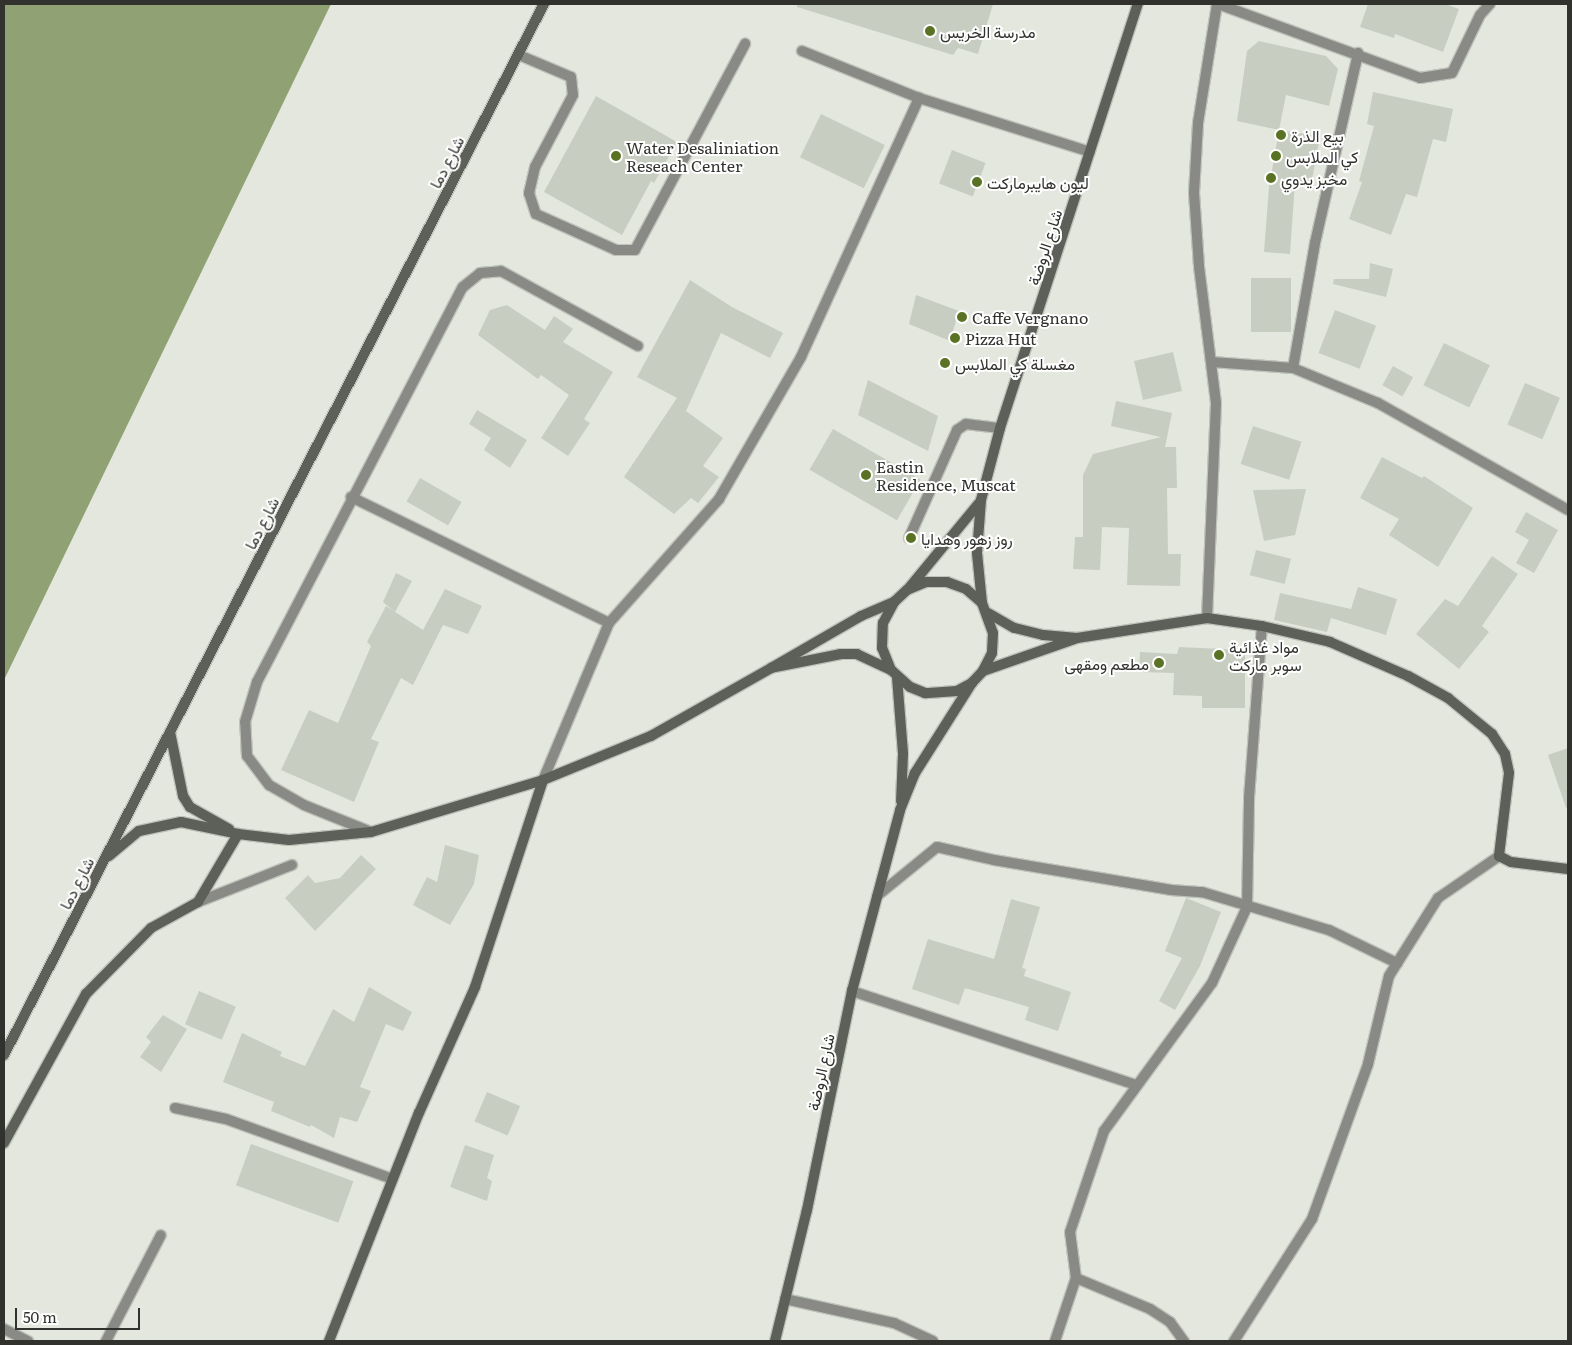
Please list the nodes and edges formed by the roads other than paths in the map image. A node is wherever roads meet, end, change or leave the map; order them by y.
1 (544, 4) edge
2 (1138, 4) edge
3 (1217, 4) edge
4 (1490, 4) edge
5 (745, 44) dead end
6 (802, 51) dead end
7 (1358, 53) junction
8 (519, 55) junction
9 (919, 98) junction
10 (1090, 152) junction
11 (638, 346) dead end
12 (1212, 362) junction
13 (1293, 368) junction
14 (1000, 428) junction
15 (351, 498) junction
16 (981, 500) junction
17 (1568, 510) edge
18 (909, 538) dead end
19 (907, 590) junction
20 (894, 602) junction
21 (982, 603) junction
22 (988, 614) junction
23 (1207, 618) junction
24 (609, 623) junction
25 (1262, 626) junction
26 (1077, 638) junction
27 (771, 668) junction
28 (983, 671) junction
29 (894, 673) junction
30 (972, 683) junction
31 (170, 732) junction
32 (543, 780) junction
33 (900, 810) junction
34 (371, 832) junction
35 (238, 834) junction
36 (1499, 856) junction
37 (106, 859) junction
38 (292, 865) dead end
39 (1568, 869) edge
40 (877, 896) junction
41 (198, 902) junction
42 (1247, 907) junction
43 (1397, 963) junction
44 (852, 991) junction
45 (4, 1055) edge
46 (1136, 1085) junction
47 (175, 1108) dead end
48 (4, 1143) edge
49 (393, 1179) junction
50 (161, 1235) dead end
51 (1076, 1278) junction
52 (785, 1299) junction
53 (4, 1329) edge
54 (28, 1341) edge
55 (106, 1341) edge
56 (329, 1341) edge
57 (775, 1341) edge
58 (933, 1341) edge
59 (1055, 1341) edge
60 (1184, 1341) edge
61 (1234, 1341) edge

1 - 8 main road, شارع دما
2 - 10 main road, شارع الروضة
3 - 7 street
3 - 12 street
4 - 7 street
5 - 8 street
6 - 9 street
7 - 13 street
8 - 31 main road, شارع دما
9 - 10 street
9 - 24 street
10 - 14 main road, شارع الروضة
11 - 15 street
12 - 13 street
12 - 23 street
13 - 17 street
14 - 16 main road, شارع الروضة
14 - 18 street
15 - 24 street
15 - 34 street
16 - 19 main road, شارع الروضة
16 - 21 main road, شارع الروضة
19 - 20 main road
19 - 21 main road
20 - 27 main road
20 - 29 main road
21 - 22 main road
22 - 26 main road
22 - 28 main road
23 - 25 main road
23 - 26 main road
24 - 32 street
25 - 36 main road
25 - 42 street
26 - 28 main road
27 - 29 main road
27 - 32 main road
28 - 30 main road
29 - 30 main road
29 - 33 main road, شارع الروضة
30 - 33 main road, شارع الروضة
31 - 35 main road
31 - 37 main road, شارع دما
32 - 34 main road
32 - 49 main road
33 - 40 main road, شارع الروضة
34 - 35 main road
35 - 37 main road
35 - 41 main road
36 - 39 main road
36 - 43 street
37 - 45 main road, شارع دما
38 - 41 street
40 - 42 street
40 - 44 main road, شارع الروضة
41 - 48 main road
42 - 43 street
42 - 46 street
43 - 61 street
44 - 46 street
44 - 52 main road, شارع الروضة
46 - 51 street
47 - 49 street
49 - 56 main road
50 - 55 street
51 - 59 street
51 - 60 street
52 - 57 main road, شارع الروضة
52 - 58 street
53 - 54 street

